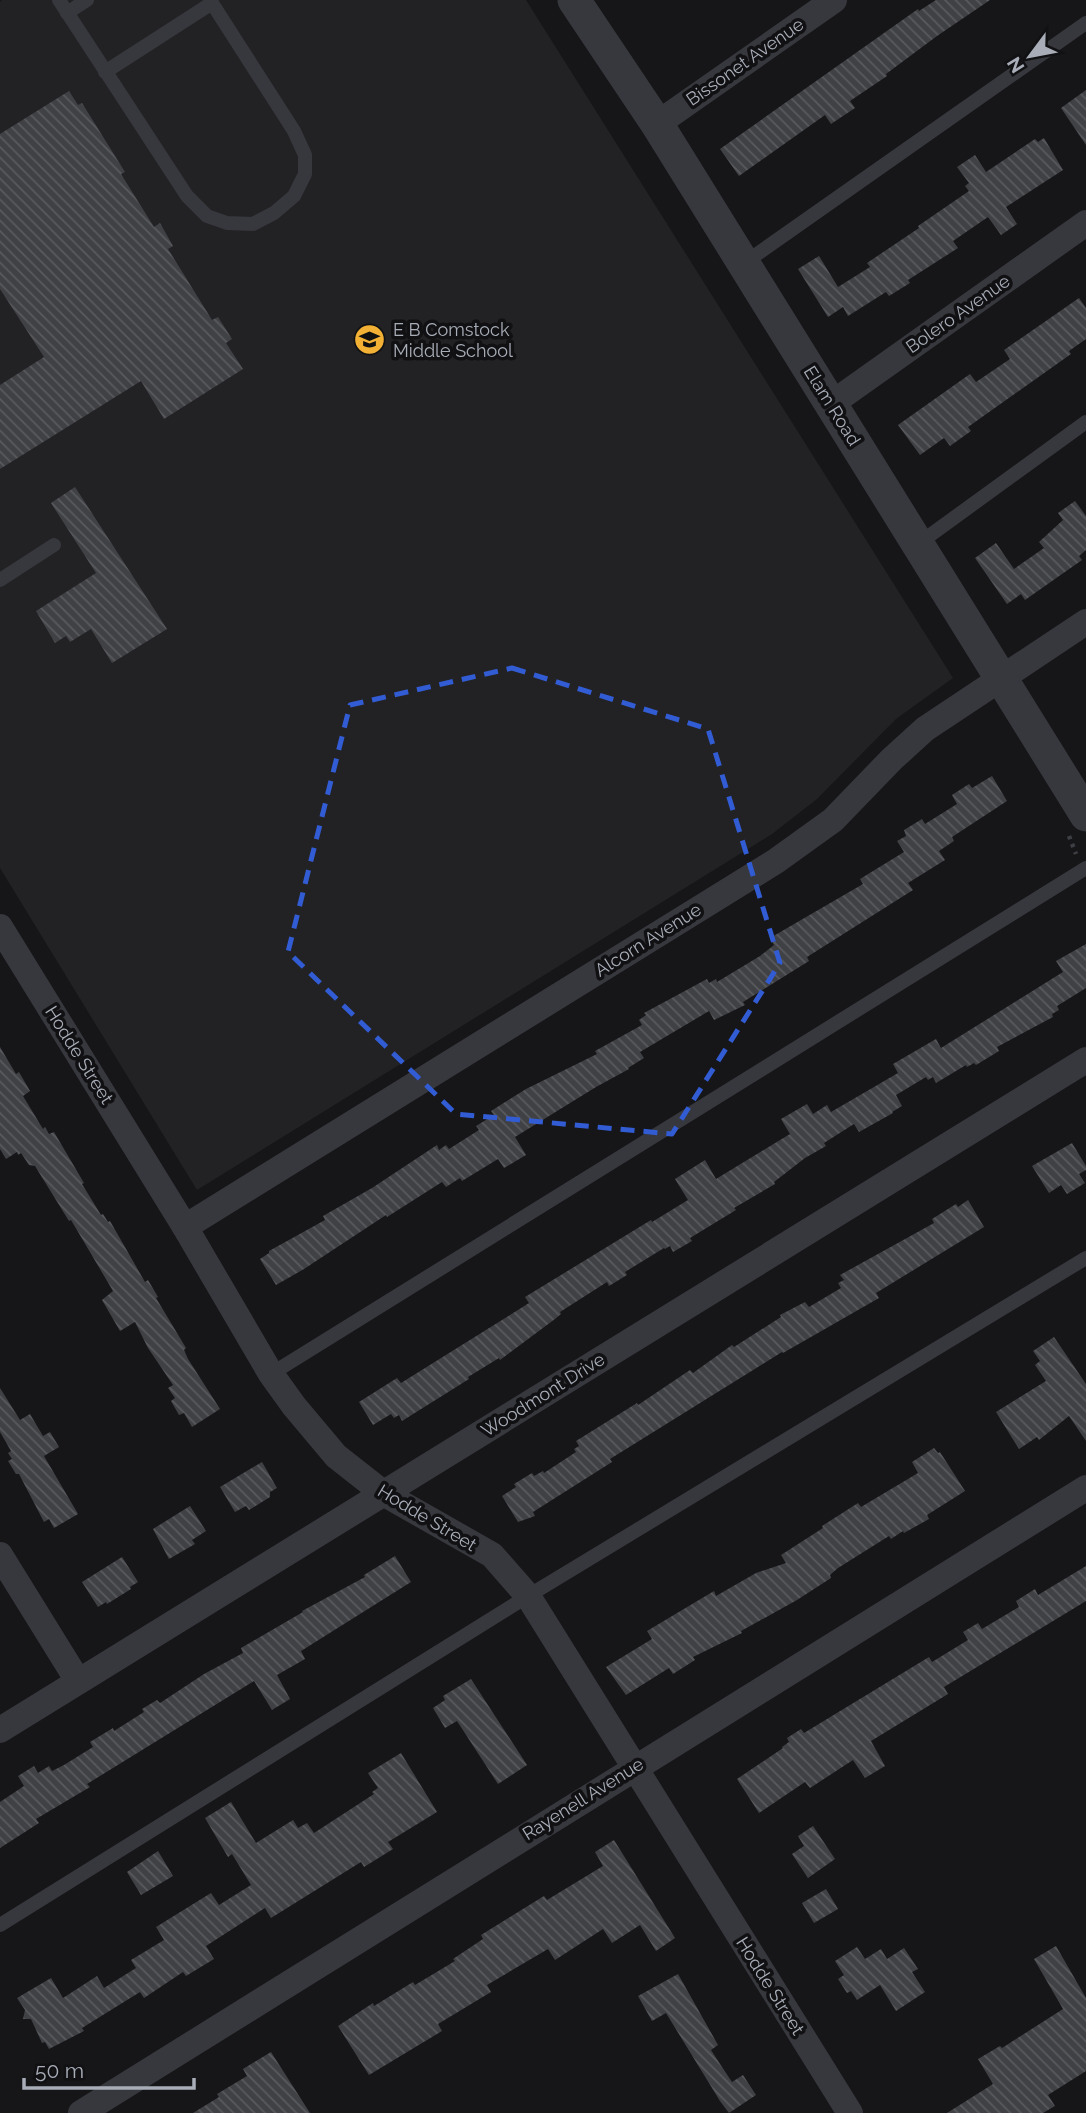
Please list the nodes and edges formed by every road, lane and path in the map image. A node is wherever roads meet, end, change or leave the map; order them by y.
1 (87, 0) edge
2 (574, 0) edge
3 (834, 0) edge
4 (211, 2) edge
5 (63, 6) edge
6 (1086, 23) edge
7 (105, 72) junction
8 (657, 124) junction
9 (1086, 223) edge
10 (743, 264) junction
11 (831, 404) junction
12 (1086, 422) edge
13 (918, 544) junction
14 (54, 545) dead end
15 (0, 579) edge
16 (1086, 622) edge
17 (1001, 678) junction
18 (1086, 815) edge
19 (1086, 867) edge
20 (0, 927) edge
21 (1086, 1060) edge
22 (186, 1227) junction
23 (1086, 1258) edge
24 (271, 1374) junction
25 (1086, 1488) edge
26 (383, 1493) junction
27 (0, 1555) edge
28 (528, 1596) junction
29 (78, 1681) junction
30 (0, 1730) edge
31 (634, 1768) junction
32 (0, 1925) edge
33 (81, 2113) edge
34 (850, 2113) edge

1 - 5 lane
2 - 8 street, Elam Road
3 - 8 street, Bissonet Avenue
4 - 7 lane
4 - 7 lane
5 - 7 lane
6 - 10 lane
8 - 10 street, Elam Road
9 - 11 street, Bolero Avenue
10 - 11 street, Elam Road
11 - 13 street, Elam Road
12 - 13 lane
13 - 17 street, Elam Road
14 - 15 lane
16 - 17 street, Alcorn Avenue
17 - 18 street, Elam Road
17 - 22 street, Alcorn Avenue
19 - 24 lane
20 - 22 street, Hodde Street
21 - 26 street, Woodmont Drive
22 - 24 street, Hodde Street
23 - 28 lane
24 - 26 street, Hodde Street
25 - 31 street, Rayenell Avenue
26 - 28 street, Hodde Street
26 - 29 street, Woodmont Drive
27 - 29 street
28 - 31 street, Hodde Street
28 - 32 lane
29 - 30 street, Woodmont Drive
31 - 33 street, Rayenell Avenue
31 - 34 street, Hodde Street

